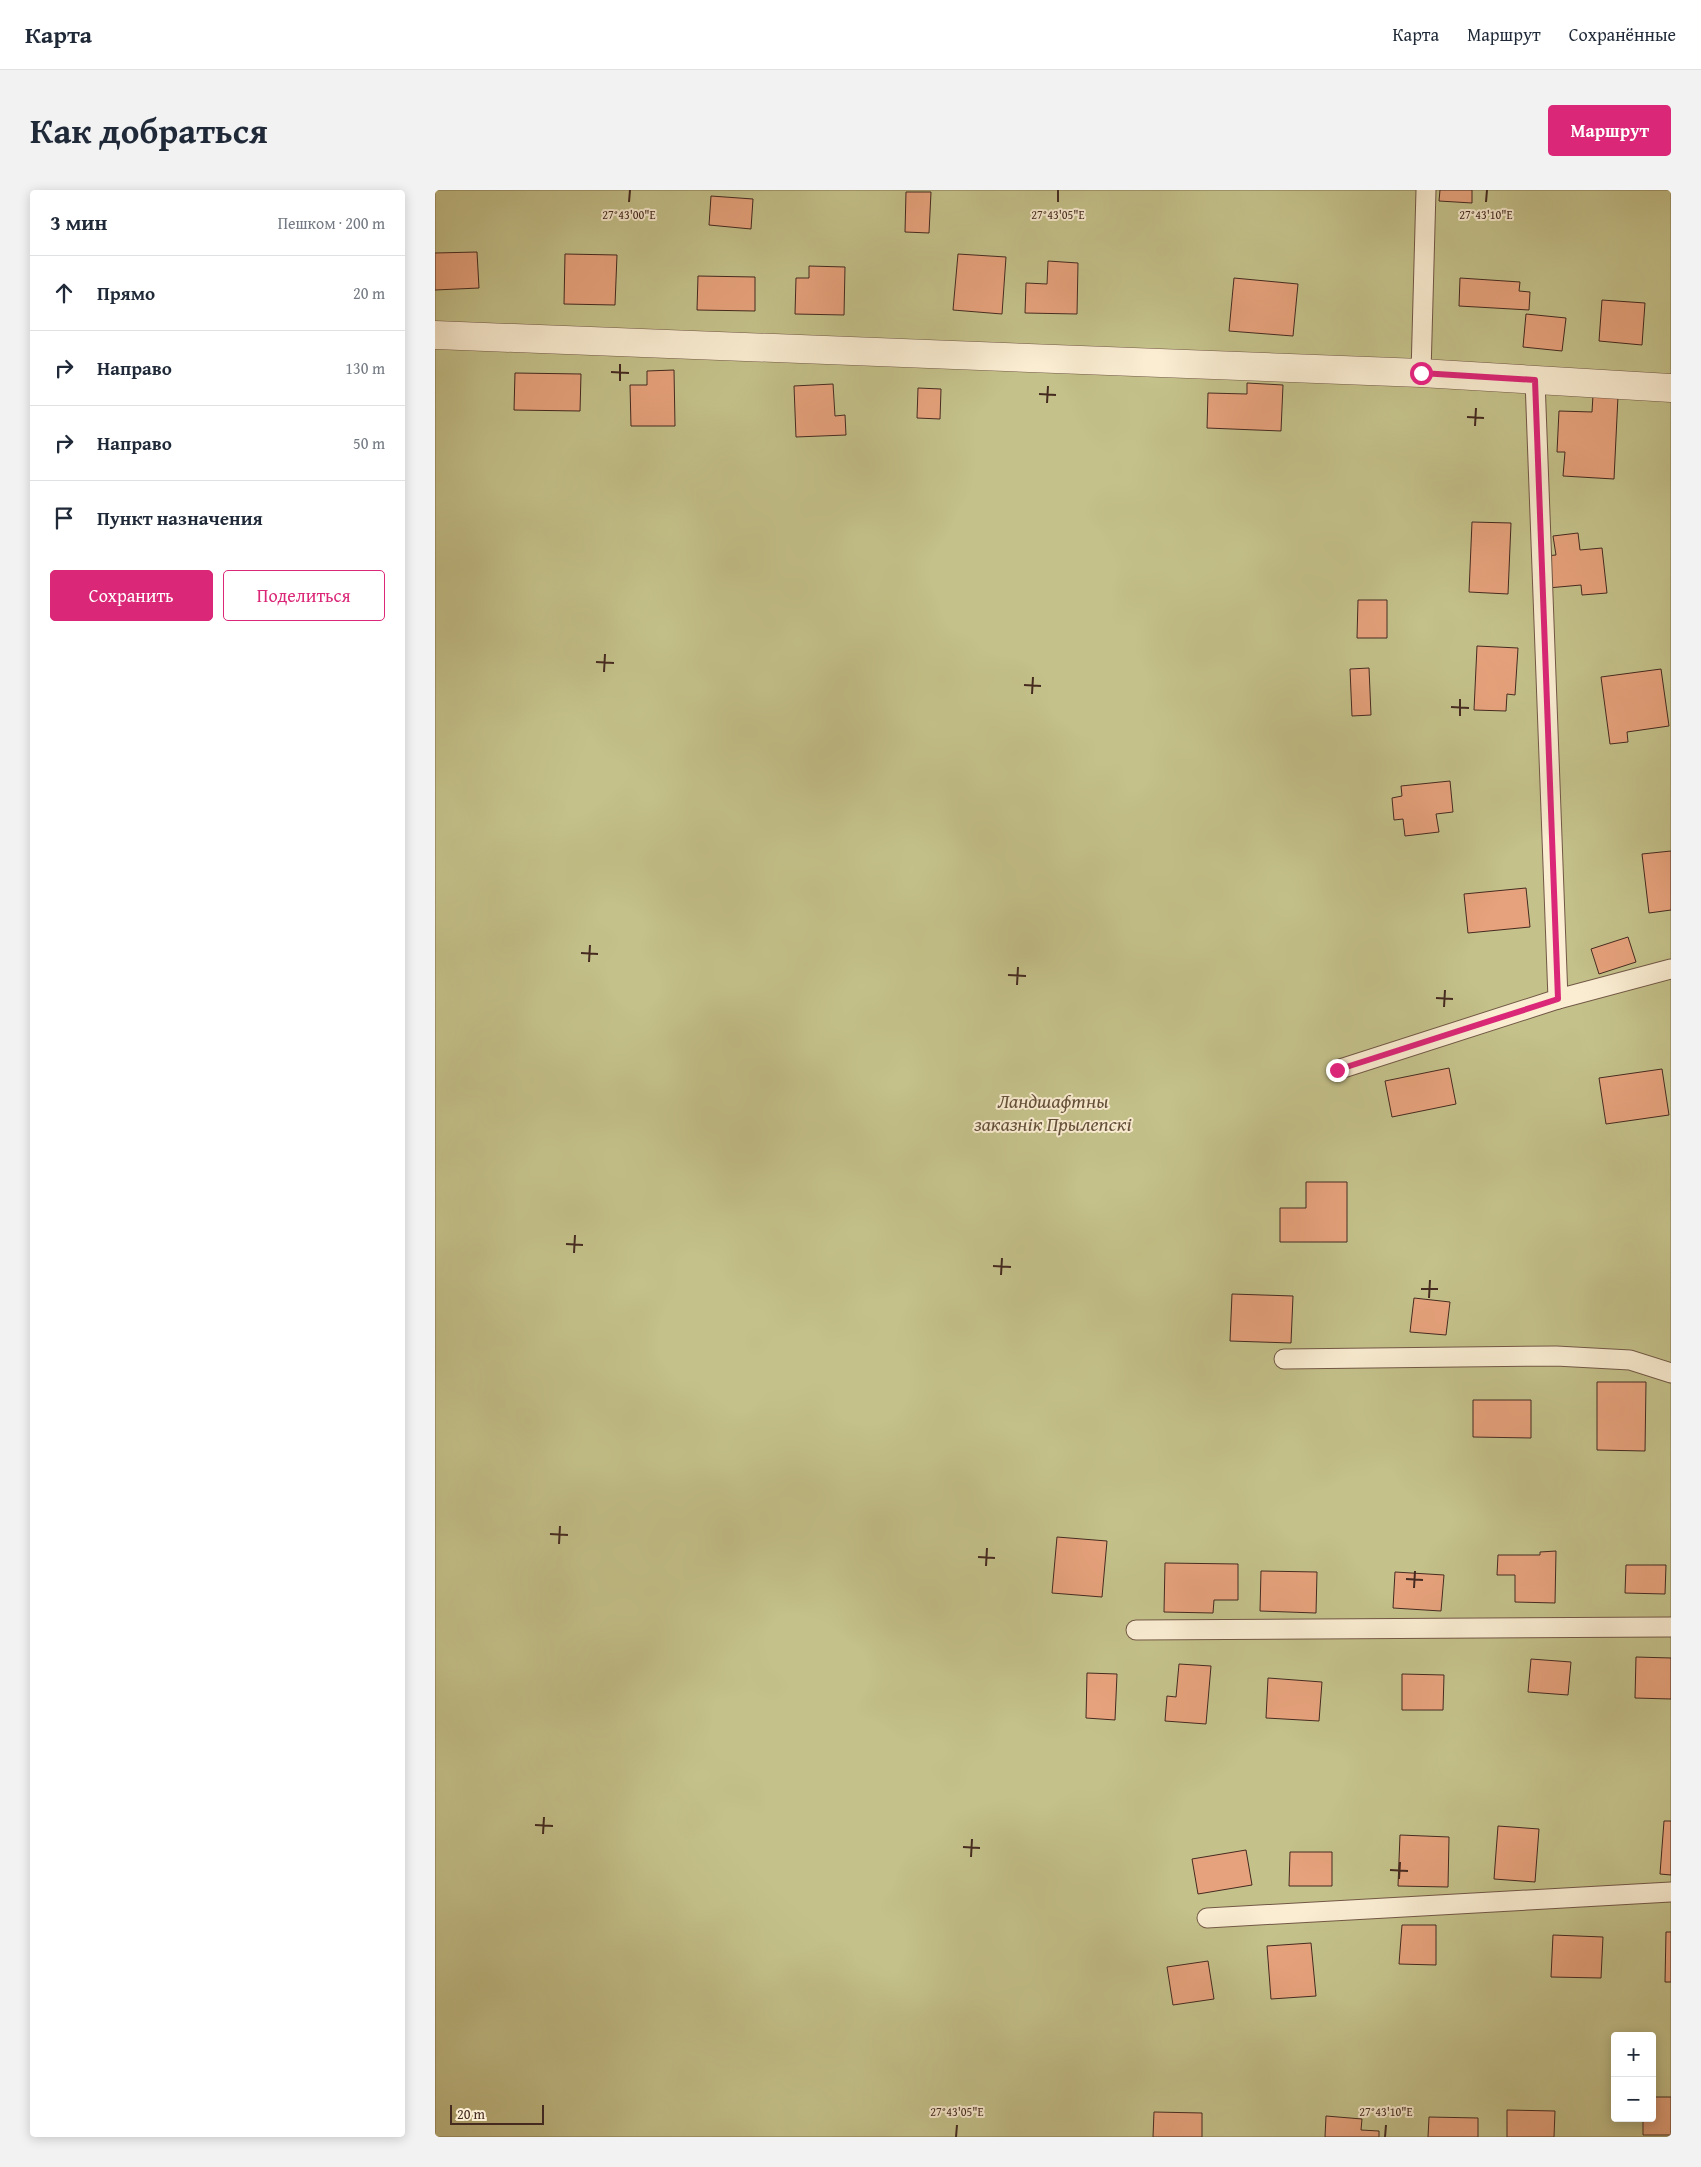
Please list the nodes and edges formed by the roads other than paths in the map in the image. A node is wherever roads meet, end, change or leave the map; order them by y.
1 (1426, 190) edge
2 (435, 335) edge
3 (1421, 373) junction
4 (1535, 380) junction
5 (1671, 388) edge
6 (1671, 970) edge
7 (1558, 999) junction
8 (1337, 1070) dead end
9 (1284, 1359) dead end
10 (1671, 1373) edge
11 (1671, 1627) edge
12 (1136, 1630) dead end
13 (1671, 1892) edge
14 (1207, 1918) dead end

1 - 3 lane
2 - 3 street
3 - 4 street
4 - 5 street
4 - 7 lane
6 - 7 lane
7 - 8 lane
9 - 10 lane
11 - 12 lane
13 - 14 lane

